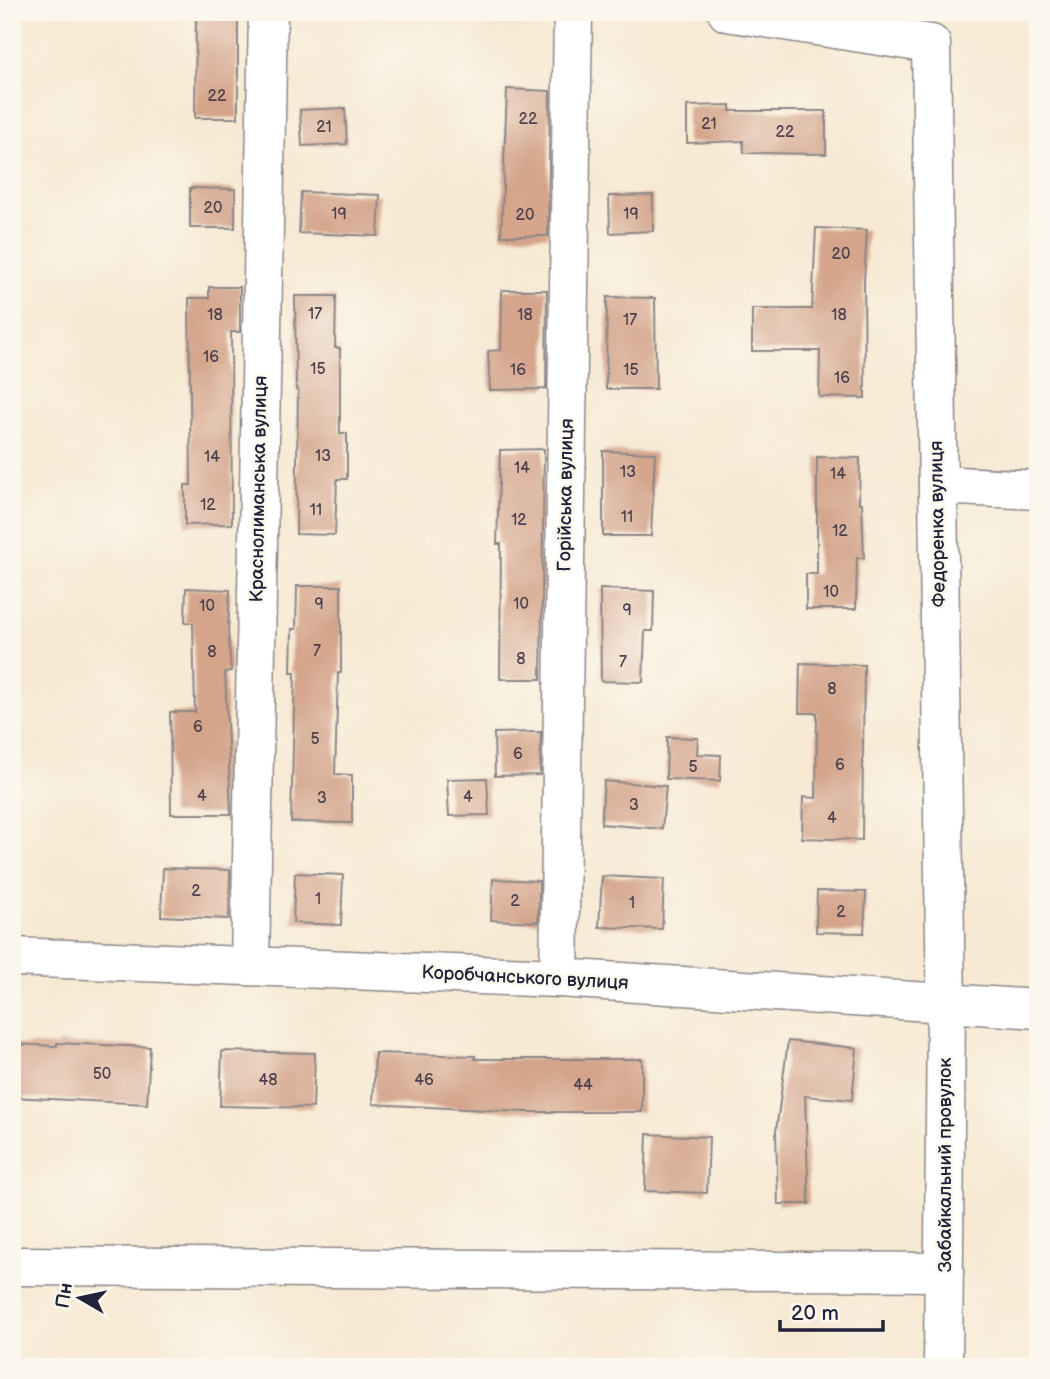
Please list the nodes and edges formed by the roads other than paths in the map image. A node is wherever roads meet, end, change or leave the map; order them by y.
1 (268, 12) edge
2 (573, 12) edge
3 (727, 12) edge
4 (938, 485) junction
5 (1038, 490) edge
6 (12, 957) edge
7 (250, 966) junction
8 (559, 978) junction
9 (946, 1004) junction
10 (1038, 1009) edge
11 (12, 1266) edge
12 (944, 1272) junction
13 (943, 1367) edge

1 - 7 street, Краснолиманська вулиця
2 - 8 street, Горійська вулиця
3 - 4 street, Федоренка вулиця
4 - 5 street
4 - 9 street, Федоренка вулиця
6 - 7 street, Коробчанського вулиця
7 - 8 street, Коробчанського вулиця
8 - 9 street, Коробчанського вулиця
9 - 10 street, Коробчанського вулиця
9 - 12 street, Забайкальний провулок
11 - 12 street
12 - 13 street, Забайкальний провулок

